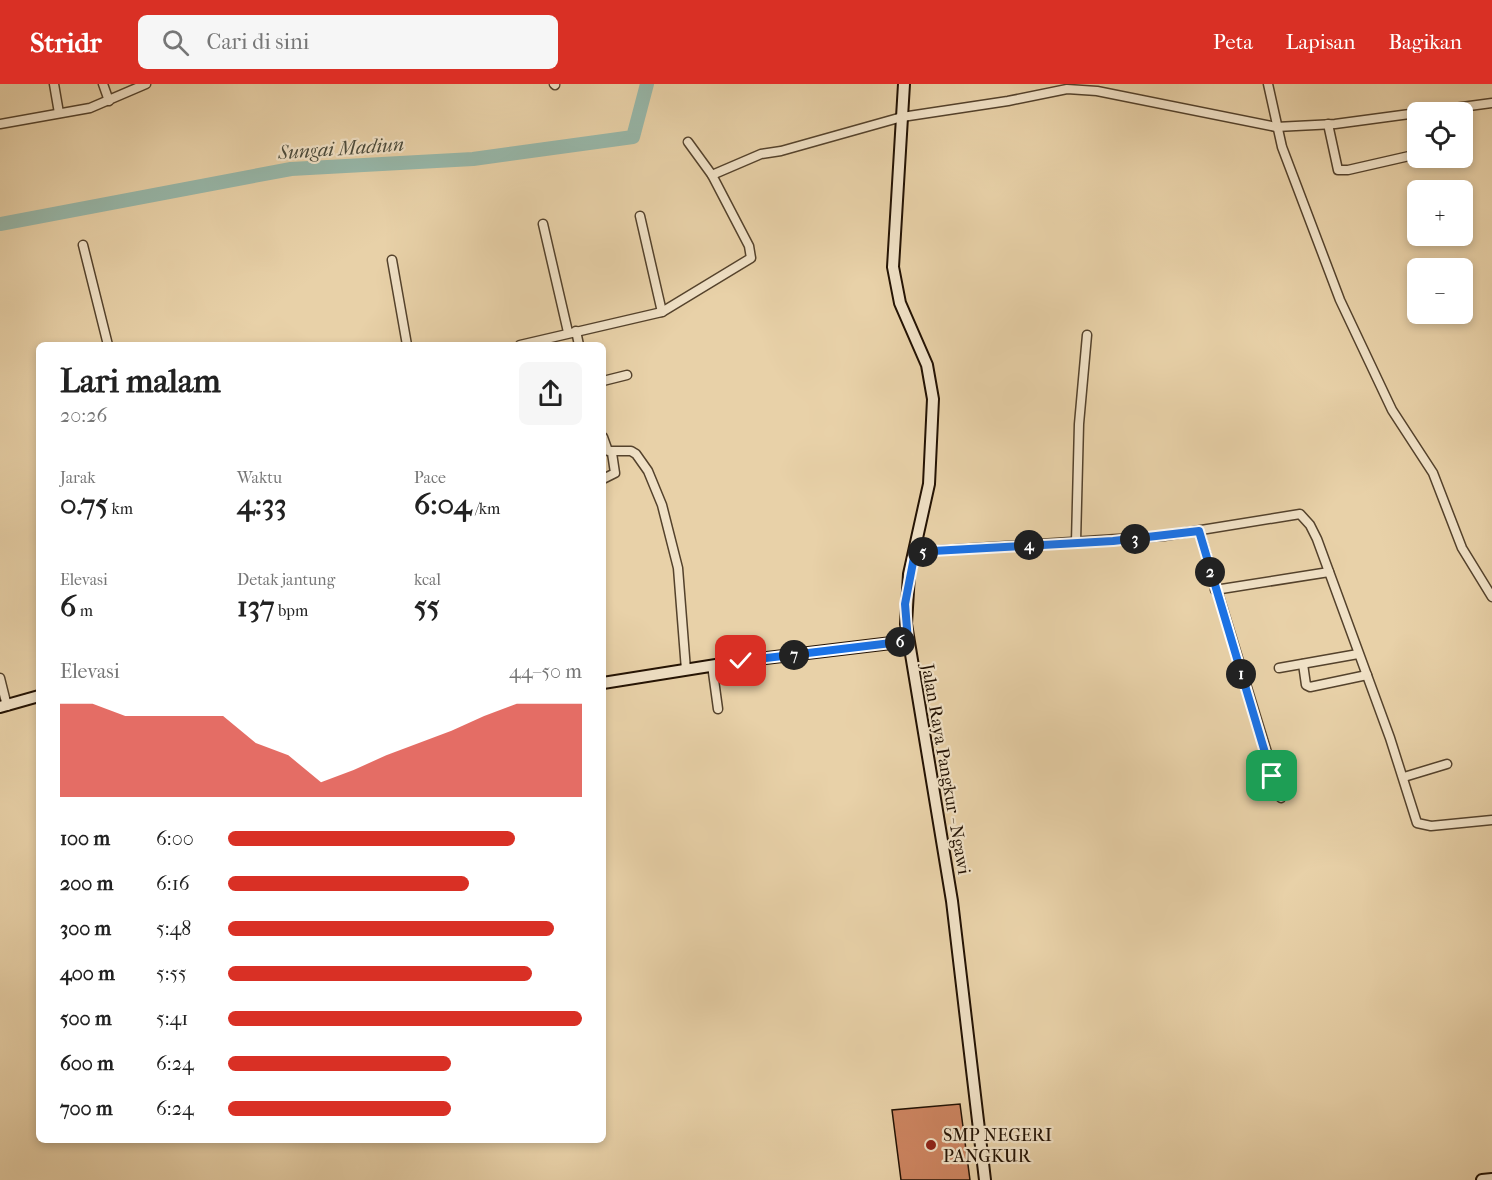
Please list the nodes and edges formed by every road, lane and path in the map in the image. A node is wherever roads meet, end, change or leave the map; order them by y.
1 (54, 84) edge
2 (103, 84) edge
3 (146, 84) edge
4 (904, 84) edge
5 (1268, 84) edge
6 (1098, 88) edge
7 (109, 102) junction
8 (1492, 103) edge
9 (1473, 106) edge
10 (59, 113) junction
11 (1407, 114) edge
12 (902, 117) junction
13 (0, 124) edge
14 (1328, 124) junction
15 (1276, 127) junction
16 (688, 142) dead end
17 (1407, 157) edge
18 (712, 175) junction
19 (640, 216) dead end
20 (543, 224) dead end
21 (83, 244) dead end
22 (392, 260) dead end
23 (662, 312) junction
24 (572, 331) junction
25 (1087, 335) dead end
26 (107, 342) edge
27 (406, 342) edge
28 (531, 342) edge
29 (578, 342) edge
30 (627, 375) dead end
31 (606, 380) edge
32 (606, 446) edge
33 (612, 453) junction
34 (606, 478) edge
35 (1199, 531) junction
36 (1076, 542) junction
37 (915, 552) junction
38 (1329, 572) junction
39 (1215, 590) junction
40 (1492, 597) edge
41 (908, 641) junction
42 (1358, 654) junction
43 (1303, 664) junction
44 (712, 665) junction
45 (1279, 668) dead end
46 (686, 670) junction
47 (1367, 675) junction
48 (0, 678) edge
49 (606, 683) edge
50 (36, 697) edge
51 (3, 706) edge
52 (718, 709) dead end
53 (1448, 764) dead end
54 (1404, 777) junction
55 (1281, 798) dead end
56 (1492, 820) edge
57 (1492, 1179) edge
58 (985, 1180) edge
59 (1482, 1180) edge

1 - 10 street
2 - 7 street
3 - 7 street
4 - 12 main road, Jalan Raya Pangkur - Ngawi
5 - 15 street
6 - 12 street
6 - 15 street
7 - 10 street
8 - 9 street
10 - 13 street
11 - 14 street
12 - 18 street
12 - 37 main road, Jalan Raya Pangkur - Ngawi
14 - 15 street
14 - 17 street
15 - 40 street
16 - 18 street
18 - 23 street
19 - 23 street
20 - 24 street
21 - 26 street
22 - 27 street
23 - 24 street
24 - 28 street
24 - 29 street
25 - 36 street
30 - 31 street
32 - 33 street
33 - 34 street
33 - 46 street
35 - 36 street
35 - 38 street
35 - 39 street
36 - 37 street
37 - 41 main road, Jalan Raya Pangkur - Ngawi
38 - 39 street
38 - 42 street
39 - 55 street
41 - 44 main road
41 - 58 main road, Jalan Raya Pangkur - Ngawi
42 - 43 street
42 - 47 street
43 - 45 street
43 - 47 street
44 - 46 main road
44 - 52 street
46 - 49 main road
47 - 54 street
48 - 51 street
50 - 51 main road
53 - 54 street
54 - 56 street
57 - 59 main road

